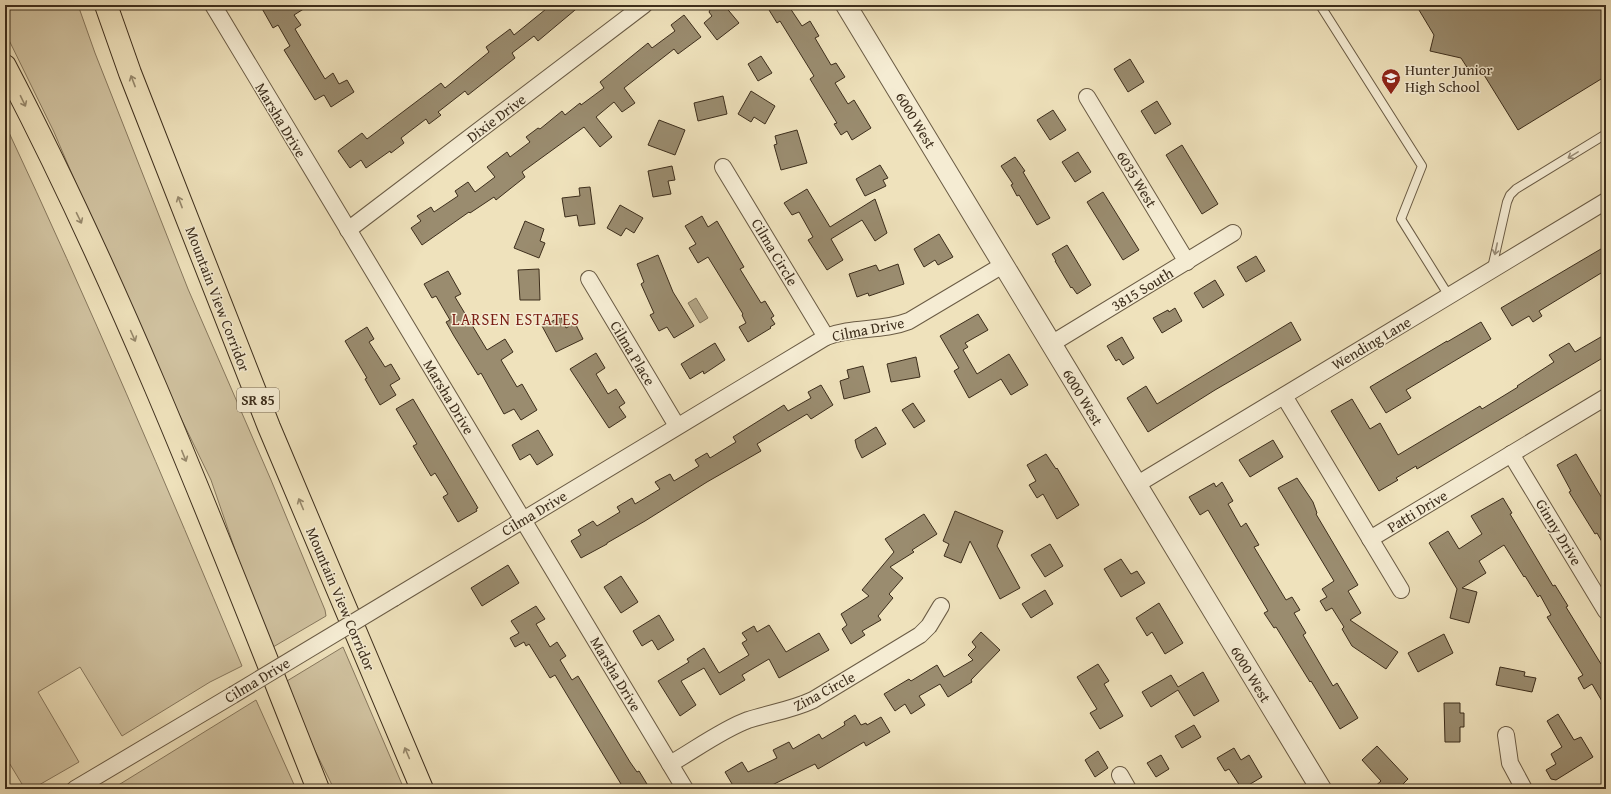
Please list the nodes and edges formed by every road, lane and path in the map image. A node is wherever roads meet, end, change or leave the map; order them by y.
1 (106, 5) edge
2 (212, 5) edge
3 (644, 5) edge
4 (846, 5) edge
5 (1320, 5) edge
6 (5, 66) edge
7 (1087, 97) dead end
8 (1606, 134) edge
9 (723, 167) dead end
10 (1606, 202) edge
11 (348, 230) junction
12 (1233, 234) dead end
13 (1187, 262) junction
14 (1003, 265) junction
15 (1492, 270) junction
16 (589, 279) dead end
17 (1449, 296) junction
18 (826, 337) junction
19 (1051, 344) junction
20 (1284, 396) junction
21 (1606, 397) edge
22 (678, 426) junction
23 (1511, 454) junction
24 (1136, 485) junction
25 (524, 519) junction
26 (1370, 539) junction
27 (1401, 590) dead end
28 (1605, 605) edge
29 (941, 606) dead end
30 (1506, 735) dead end
31 (670, 764) junction
32 (1120, 775) dead end
33 (75, 789) edge
34 (318, 789) edge
35 (422, 789) edge
36 (685, 789) edge
37 (1128, 789) edge
38 (1321, 789) edge
39 (1524, 789) edge

35 -> 1 highway, Mountain View Corridor / SR 85
2 - 11 street, Marsha Drive
3 - 11 street, Dixie Drive
4 - 14 street, 6000 West
5 - 17 lane
6 -> 34 highway
7 - 13 street, 6035 West
8 -> 15 lane
9 - 18 street, Cilma Circle
10 - 15 street, Wending Lane
11 - 25 street, Marsha Drive
12 - 13 street, 3815 South
13 - 19 street, 3815 South
14 - 18 street, Cilma Drive
14 - 19 street, 6000 West
15 - 17 street, Wending Lane
16 - 22 street, Cilma Place
17 - 20 street, Wending Lane
18 - 22 street, Cilma Drive
19 - 24 street, 6000 West
20 - 24 street, Wending Lane
20 - 26 street, Patti Drive
21 - 23 street, Patti Drive
22 - 25 street, Cilma Drive
23 - 26 street, Patti Drive
23 - 28 street, Ginny Drive
24 - 38 street, 6000 West
25 - 31 street, Marsha Drive
25 - 33 street, Cilma Drive, bridge
26 - 27 street
29 - 31 street, Zina Circle
30 - 39 street
31 - 36 street, Marsha Drive
32 - 37 street

